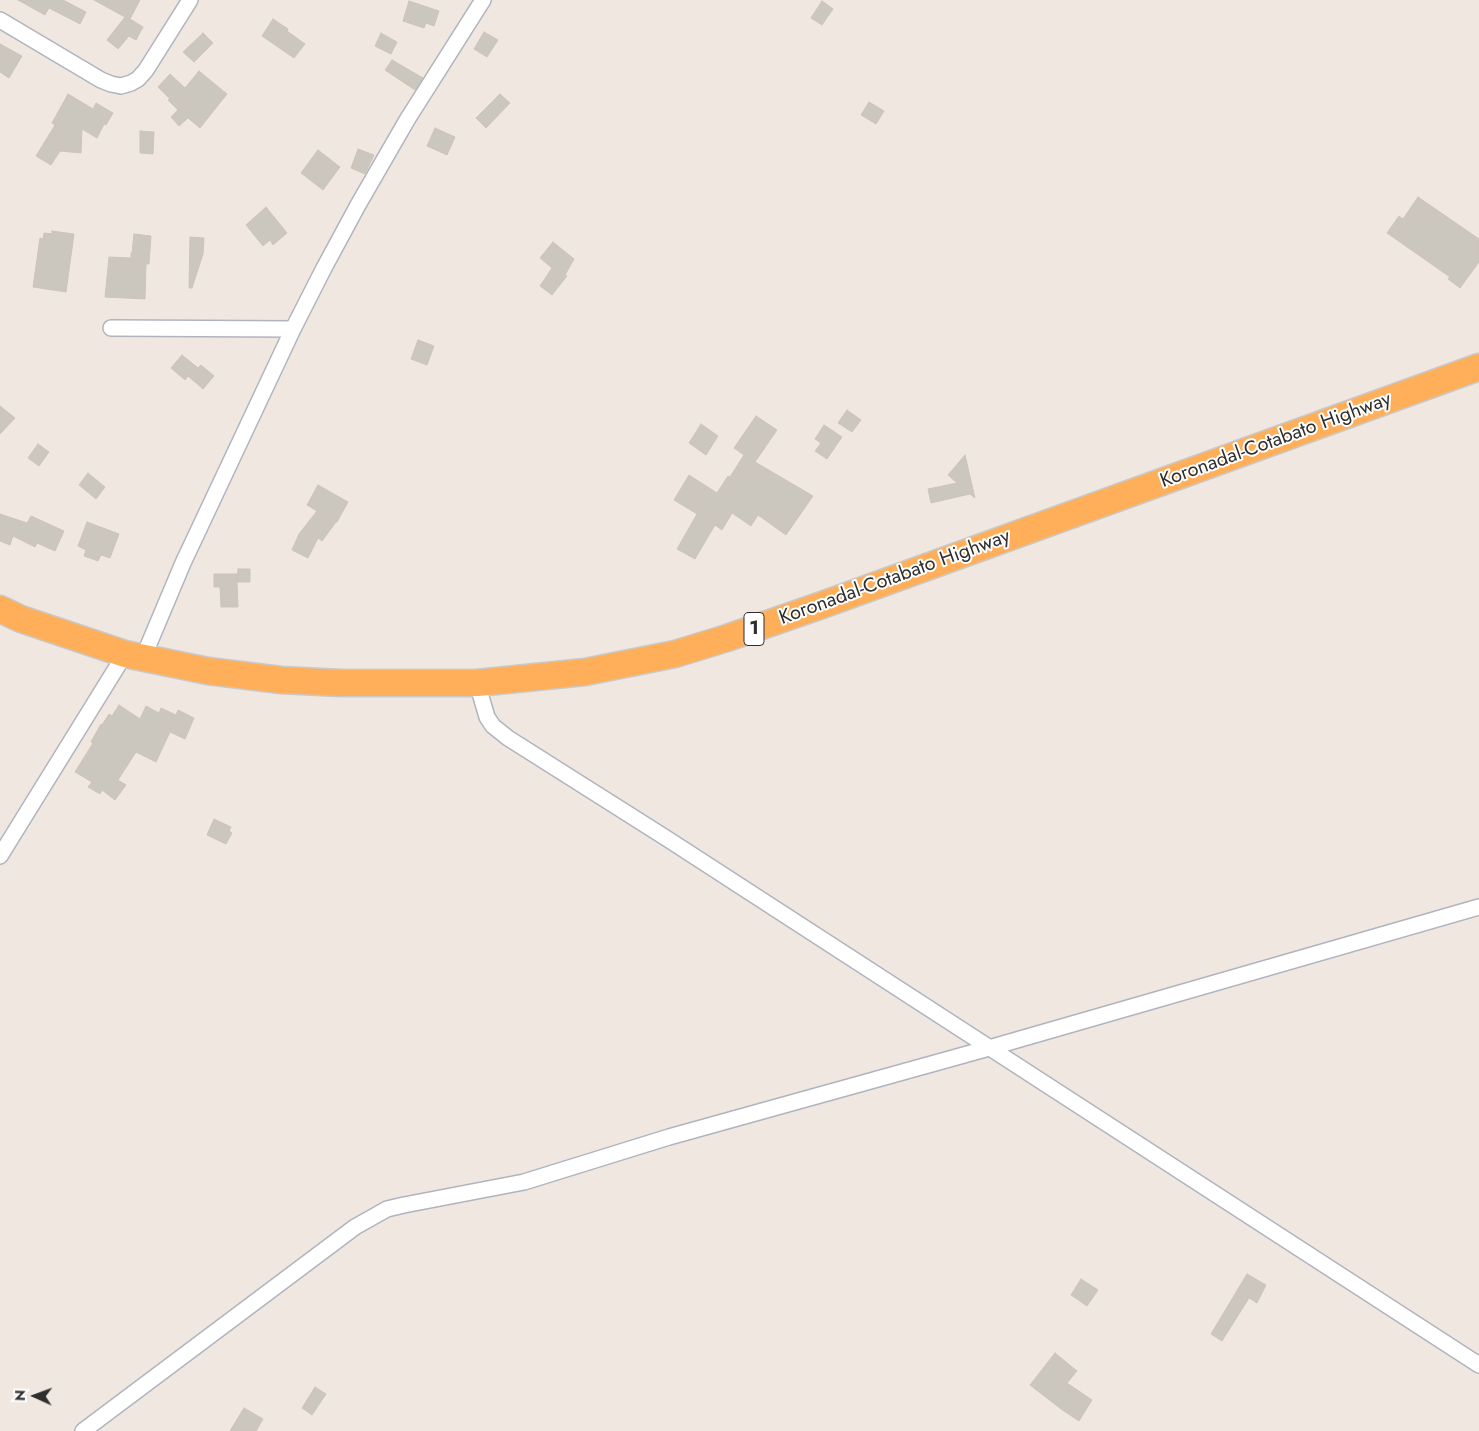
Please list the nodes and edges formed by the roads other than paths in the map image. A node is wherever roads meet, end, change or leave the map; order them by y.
1 (190, 0) edge
2 (483, 0) edge
3 (0, 20) edge
4 (111, 328) dead end
5 (293, 329) junction
6 (1479, 367) edge
7 (0, 609) edge
8 (134, 656) junction
9 (477, 683) junction
10 (0, 856) edge
11 (1479, 907) edge
12 (989, 1048) junction
13 (1479, 1365) edge
14 (83, 1431) edge

1 - 3 street
2 - 5 street
4 - 5 street
5 - 8 street
6 - 9 highway, Koronadal-Cotabato Highway / 1
7 - 8 highway, Koronadal-Cotabato Highway / 1
8 - 9 highway, Koronadal-Cotabato Highway / 1
8 - 10 street
9 - 12 street
11 - 12 street
12 - 13 street
12 - 14 street

